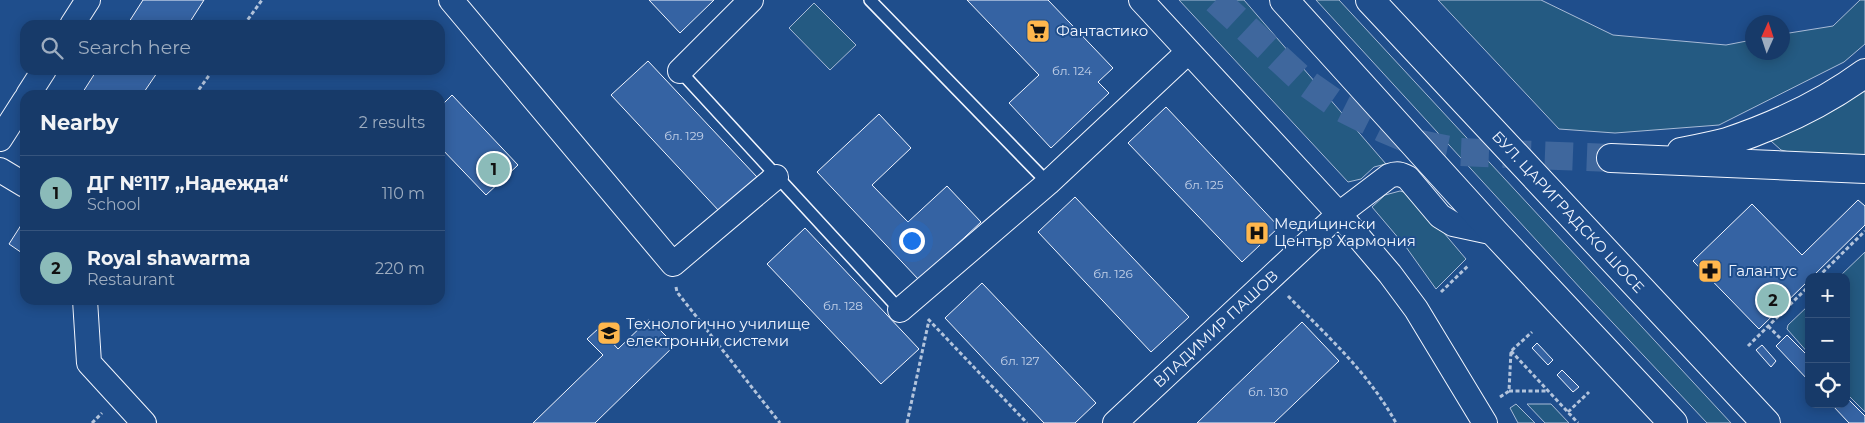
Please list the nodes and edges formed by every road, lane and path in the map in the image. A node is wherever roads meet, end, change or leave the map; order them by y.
1 (88, 0) edge
2 (262, 0) edge
3 (451, 0) edge
4 (751, 0) edge
5 (870, 0) edge
6 (1141, 0) edge
7 (1284, 0) edge
8 (1370, 0) edge
9 (75, 20) edge
10 (248, 20) edge
11 (1188, 52) junction
12 (680, 72) joint
13 (1865, 73) edge
14 (41, 75) edge
15 (209, 75) edge
16 (31, 90) edge
17 (199, 90) edge
18 (20, 108) edge
19 (0, 139) edge
20 (1611, 158) tunnel mouth
21 (1648, 160) junction
22 (0, 170) edge
23 (1865, 170) edge
24 (776, 177) junction
25 (20, 182) edge
26 (1048, 183) junction
27 (1339, 214) junction
28 (1865, 231) edge
29 (1495, 233) junction
30 (673, 264) junction
31 (1469, 265) dead end
32 (1822, 273) edge
33 (1270, 278) junction
34 (1805, 290) edge
35 (1441, 292) dead end
36 (85, 305) edge
37 (905, 305) junction
38 (929, 320) junction
39 (1768, 326) junction
40 (1532, 332) dead end
41 (1782, 340) dead end
42 (1748, 346) dead end
43 (1511, 351) junction
44 (1509, 391) junction
45 (1549, 391) junction
46 (1589, 392) dead end
47 (1500, 396) dead end
48 (1568, 412) junction
49 (144, 423) edge
50 (780, 423) edge
51 (906, 423) edge
52 (1028, 423) edge
53 (1115, 423) edge
54 (1396, 423) edge
55 (1485, 423) edge
56 (1578, 423) edge
57 (1673, 423) edge
58 (1766, 423) edge

1 - 9 street
2 - 10 path
3 - 30 street
4 - 12 street
5 - 26 lane
6 - 11 street
7 - 29 highway
8 - 58 highway, БУЛ. ЦАРИГРАДСКО ШОСЕ
11 - 26 street
11 - 27 street
12 - 24 lane
13 - 21 highway
14 - 16 street
15 - 17 path
18 - 19 street
20 - 21 highway
21 - 23 highway
22 - 25 street
24 - 30 street
24 - 37 lane
26 - 37 street
27 - 29 street, ВЛАДИМИР ПАШОВ
27 - 33 street, ВЛАДИМИР ПАШОВ
27 - 55 street
28 - 32 path
29 - 57 highway
30 - 50 path
31 - 35 path
33 - 53 street, ВЛАДИМИР ПАШОВ
33 - 54 path
34 - 39 path
36 - 49 street
37 - 38 path
38 - 51 path
38 - 52 path
39 - 41 path
39 - 42 path
40 - 43 path
43 - 44 path
43 - 45 path
44 - 45 path
44 - 47 path
45 - 48 path
46 - 48 path
48 - 56 path

